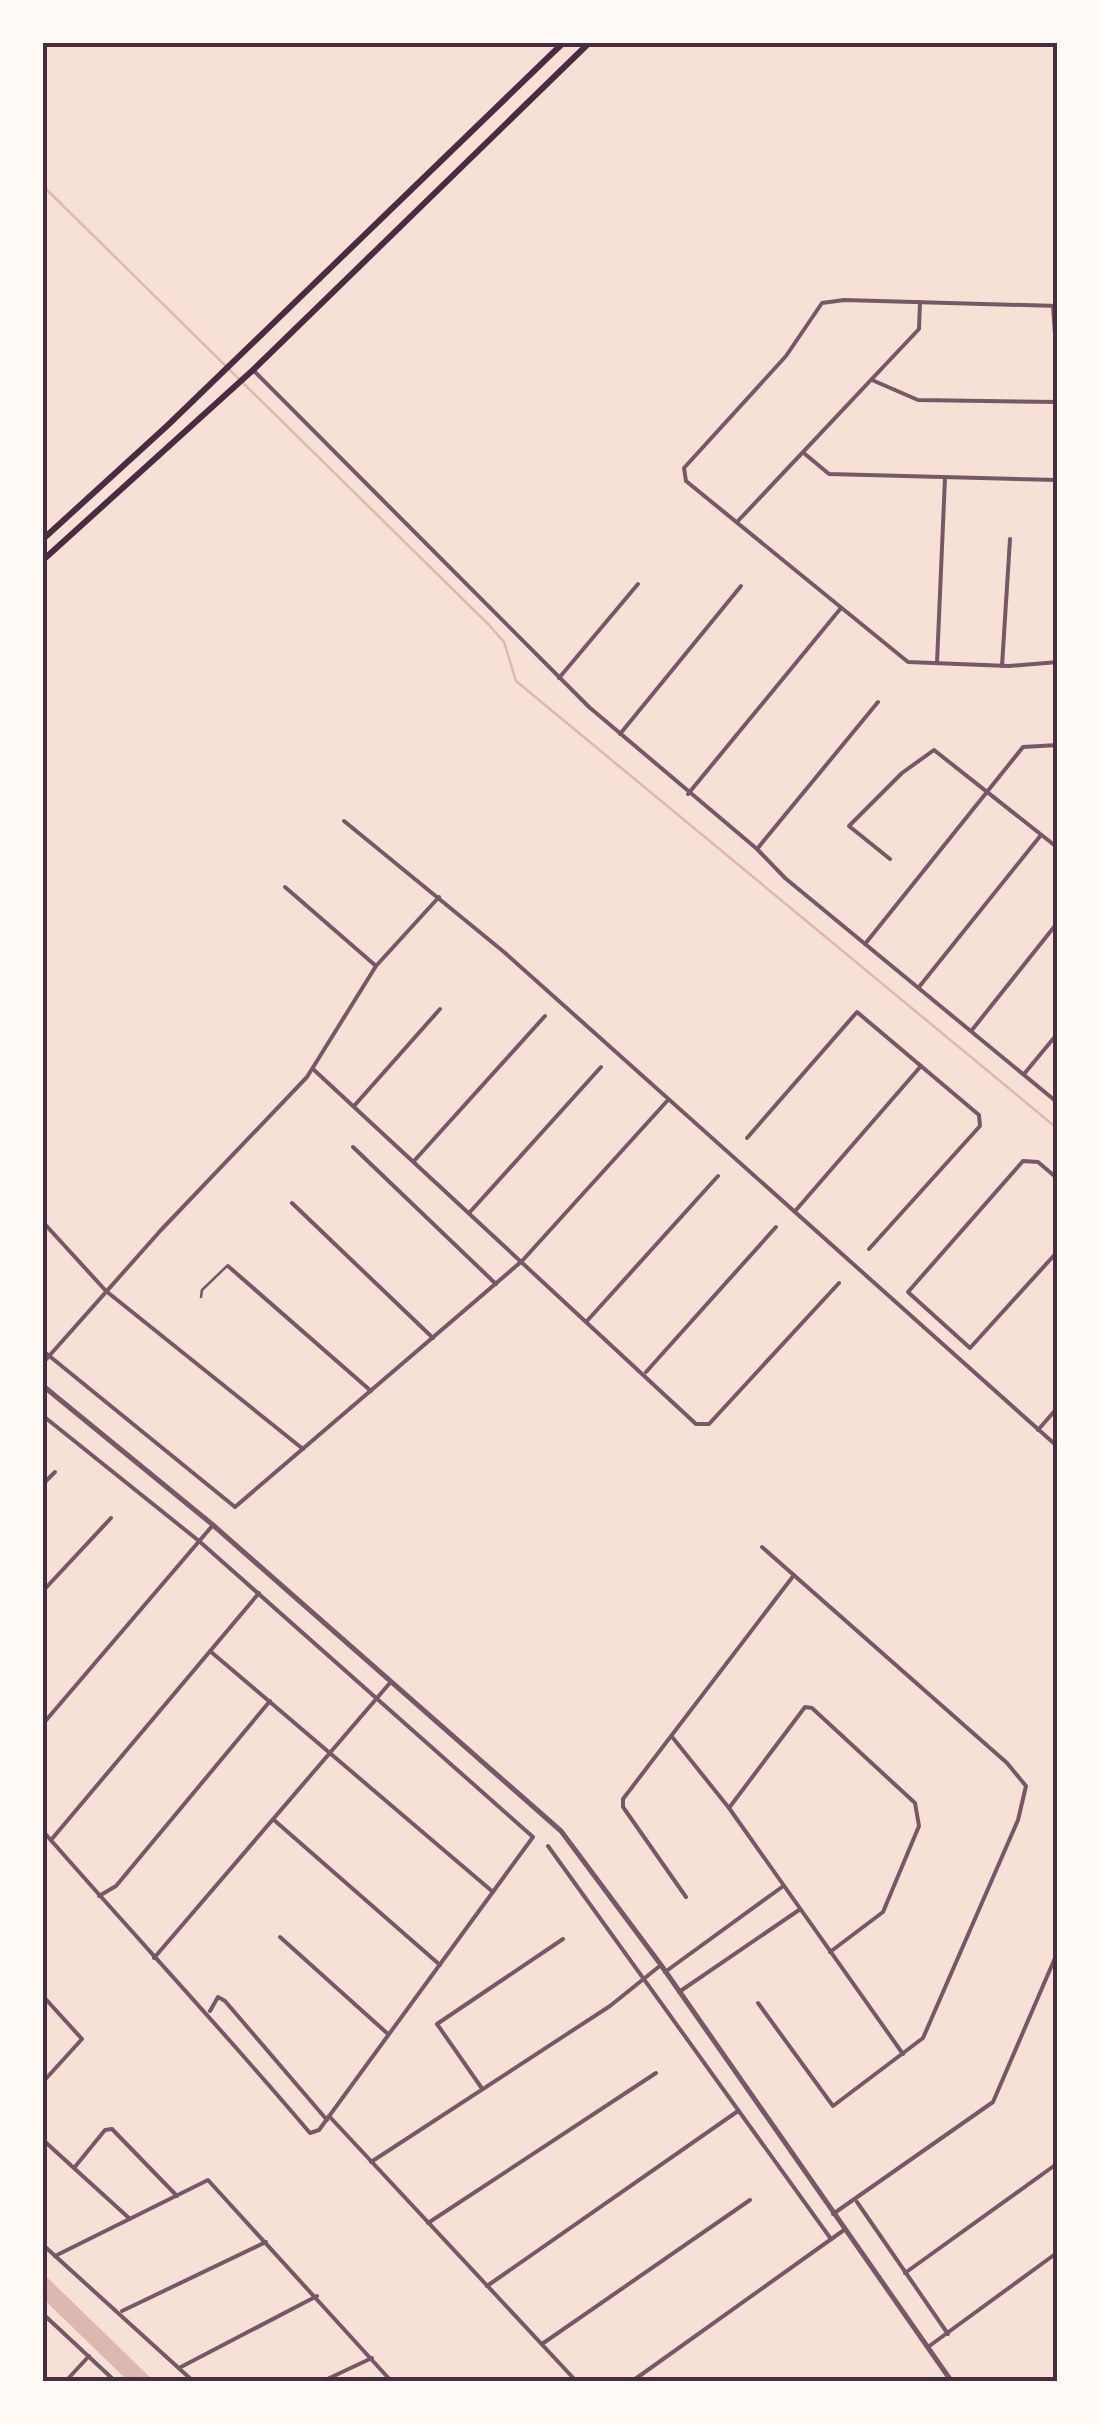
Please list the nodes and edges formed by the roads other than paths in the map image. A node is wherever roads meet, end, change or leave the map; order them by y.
1 (564, 42) edge
2 (590, 42) edge
3 (920, 302) junction
4 (1055, 306) edge
5 (252, 371) junction
6 (1058, 376) edge
7 (872, 380) junction
8 (1058, 402) edge
9 (803, 452) junction
10 (944, 478) junction
11 (1058, 480) edge
12 (737, 522) junction
13 (42, 540) edge
14 (1010, 540) dead end
15 (42, 561) edge
16 (638, 584) dead end
17 (741, 586) dead end
18 (842, 608) junction
19 (1058, 662) edge
20 (937, 663) junction
21 (1002, 666) junction
22 (559, 678) junction
23 (878, 702) dead end
24 (620, 734) junction
25 (1058, 745) edge
26 (989, 792) junction
27 (688, 794) junction
28 (344, 821) dead end
29 (1042, 835) junction
30 (757, 848) junction
31 (1058, 848) edge
32 (890, 859) dead end
33 (284, 888) dead end
34 (439, 897) junction
35 (1058, 922) edge
36 (865, 944) junction
37 (376, 966) junction
38 (918, 988) junction
39 (440, 1009) dead end
40 (545, 1016) dead end
41 (972, 1030) junction
42 (1058, 1032) edge
43 (921, 1066) junction
44 (601, 1067) dead end
45 (313, 1069) junction
46 (1024, 1074) junction
47 (668, 1100) junction
48 (1058, 1102) edge
49 (354, 1106) junction
50 (747, 1138) dead end
51 (353, 1147) dead end
52 (414, 1161) junction
53 (718, 1176) dead end
54 (1058, 1178) edge
55 (292, 1203) dead end
56 (796, 1210) junction
57 (470, 1213) junction
58 (42, 1221) edge
59 (776, 1227) dead end
60 (869, 1249) dead end
61 (1058, 1251) edge
62 (522, 1261) junction
63 (228, 1266) joint
64 (839, 1283) dead end
65 (496, 1284) junction
66 (106, 1291) junction
67 (201, 1297) dead end
68 (587, 1321) junction
69 (433, 1338) junction
70 (42, 1350) edge
71 (50, 1356) junction
72 (42, 1364) edge
73 (645, 1374) junction
74 (42, 1385) edge
75 (371, 1391) junction
76 (1058, 1408) edge
77 (42, 1415) edge
78 (1038, 1430) junction
79 (1058, 1447) edge
80 (304, 1449) junction
81 (54, 1472) dead end
82 (42, 1485) edge
83 (111, 1518) dead end
84 (213, 1525) junction
85 (199, 1541) junction
86 (762, 1547) dead end
87 (794, 1575) junction
88 (42, 1592) edge
89 (259, 1593) junction
90 (210, 1652) junction
91 (389, 1684) junction
92 (378, 1697) junction
93 (270, 1700) junction
94 (42, 1724) edge
95 (673, 1738) junction
96 (330, 1753) junction
97 (729, 1808) junction
98 (273, 1819) junction
99 (42, 1830) edge
100 (51, 1840) junction
101 (548, 1846) dead end
102 (782, 1888) junction
103 (493, 1892) junction
104 (99, 1896) junction
105 (686, 1897) dead end
106 (798, 1910) junction
107 (280, 1936) dead end
108 (563, 1939) dead end
109 (1058, 1951) edge
110 (830, 1952) junction
111 (154, 1958) junction
112 (440, 1965) junction
113 (663, 1968) junction
114 (644, 1980) junction
115 (678, 1992) junction
116 (42, 1995) edge
117 (758, 2003) dead end
118 (209, 2013) junction
119 (388, 2034) junction
120 (903, 2054) junction
121 (656, 2073) dead end
122 (42, 2082) edge
123 (482, 2086) junction
124 (739, 2110) junction
125 (328, 2118) junction
126 (42, 2139) edge
127 (371, 2162) junction
128 (1058, 2163) edge
129 (74, 2168) junction
130 (177, 2196) junction
131 (750, 2200) dead end
132 (856, 2200) junction
133 (832, 2214) junction
134 (130, 2219) junction
135 (428, 2222) junction
136 (844, 2230) junction
137 (831, 2239) junction
138 (266, 2242) junction
139 (42, 2244) edge
140 (1058, 2252) edge
141 (56, 2256) junction
142 (905, 2274) junction
143 (488, 2286) junction
144 (316, 2296) junction
145 (120, 2312) junction
146 (42, 2313) edge
147 (948, 2334) junction
148 (542, 2344) junction
149 (927, 2348) junction
150 (89, 2356) junction
151 (372, 2358) junction
152 (179, 2368) junction
153 (65, 2382) edge
154 (116, 2382) edge
155 (194, 2382) edge
156 (321, 2382) edge
157 (392, 2382) edge
158 (577, 2382) edge
159 (631, 2382) edge
160 (952, 2382) edge

1 - 13 main road
2 - 5 main road
3 - 4 street
3 - 7 street
3 - 12 street
4 - 6 street
5 - 15 main road
5 - 22 street
7 - 8 street
7 - 9 street
9 - 10 street
9 - 12 street
10 - 11 street
10 - 20 street
12 - 18 street
14 - 21 street
16 - 22 street
17 - 24 street
18 - 20 street
18 - 27 street
19 - 21 street
20 - 21 street
22 - 24 street
23 - 30 street
24 - 27 street
25 - 26 street
26 - 29 street
26 - 32 street
26 - 36 street
27 - 30 street
28 - 34 street
29 - 31 street
29 - 38 street
30 - 36 street
33 - 37 street
34 - 37 street
34 - 47 street
35 - 41 street
36 - 38 street
37 - 45 street
38 - 41 street
39 - 49 street
40 - 52 street
41 - 46 street
42 - 46 street
43 - 50 street
43 - 56 street
43 - 60 street
44 - 57 street
45 - 49 street
45 - 66 street
46 - 48 street
47 - 56 street
47 - 62 street
49 - 52 street
51 - 65 street
52 - 57 street
53 - 68 street
54 - 61 street
55 - 69 street
56 - 78 street
57 - 62 street
58 - 66 street
59 - 73 street
62 - 65 street
62 - 68 street
63 - 67 lane
63 - 75 street
64 - 73 street
65 - 69 street
66 - 71 street
66 - 80 street
68 - 73 street
69 - 75 street
70 - 71 street
71 - 72 street
71 - 80 street
74 - 84 street
75 - 80 street
76 - 78 street
77 - 85 street
78 - 79 street
81 - 82 street
83 - 88 street
84 - 85 street
84 - 91 street
85 - 89 street
85 - 94 street
86 - 87 street
87 - 95 street
87 - 120 street
89 - 90 street
89 - 92 street
90 - 93 street
90 - 100 street
91 - 92 street
91 - 113 street
92 - 96 street
92 - 103 street
93 - 96 street
93 - 104 street
95 - 97 street
95 - 105 street
96 - 98 street
96 - 103 street
97 - 102 street
97 - 110 street
98 - 111 street
98 - 112 street
99 - 100 street
100 - 104 street
101 - 114 street
102 - 106 street
102 - 113 street
103 - 112 street
104 - 111 street
106 - 110 street
106 - 115 street
107 - 119 street
108 - 123 street
109 - 132 street
110 - 120 street
111 - 118 street
112 - 119 street
113 - 114 street
113 - 115 street
114 - 123 street
114 - 124 street
115 - 133 street
116 - 122 street
117 - 120 street
118 - 125 street
118 - 125 street
119 - 125 street
121 - 135 street
123 - 127 street
124 - 137 street
124 - 143 street
125 - 127 street
126 - 129 street
127 - 135 street
128 - 142 street
129 - 130 street
129 - 134 street
130 - 134 street
130 - 138 street
131 - 148 street
132 - 133 street
132 - 142 street
133 - 136 street
134 - 141 street
135 - 143 street
136 - 137 street
136 - 149 street
137 - 159 street
138 - 144 street
138 - 145 street
139 - 141 street
140 - 147 street
141 - 145 street
142 - 147 street
143 - 148 street
144 - 151 street
144 - 152 street
145 - 152 street
146 - 150 street
147 - 149 street
148 - 158 street
149 - 160 street
150 - 153 street
150 - 154 street
151 - 156 street
151 - 157 street
152 - 155 street

